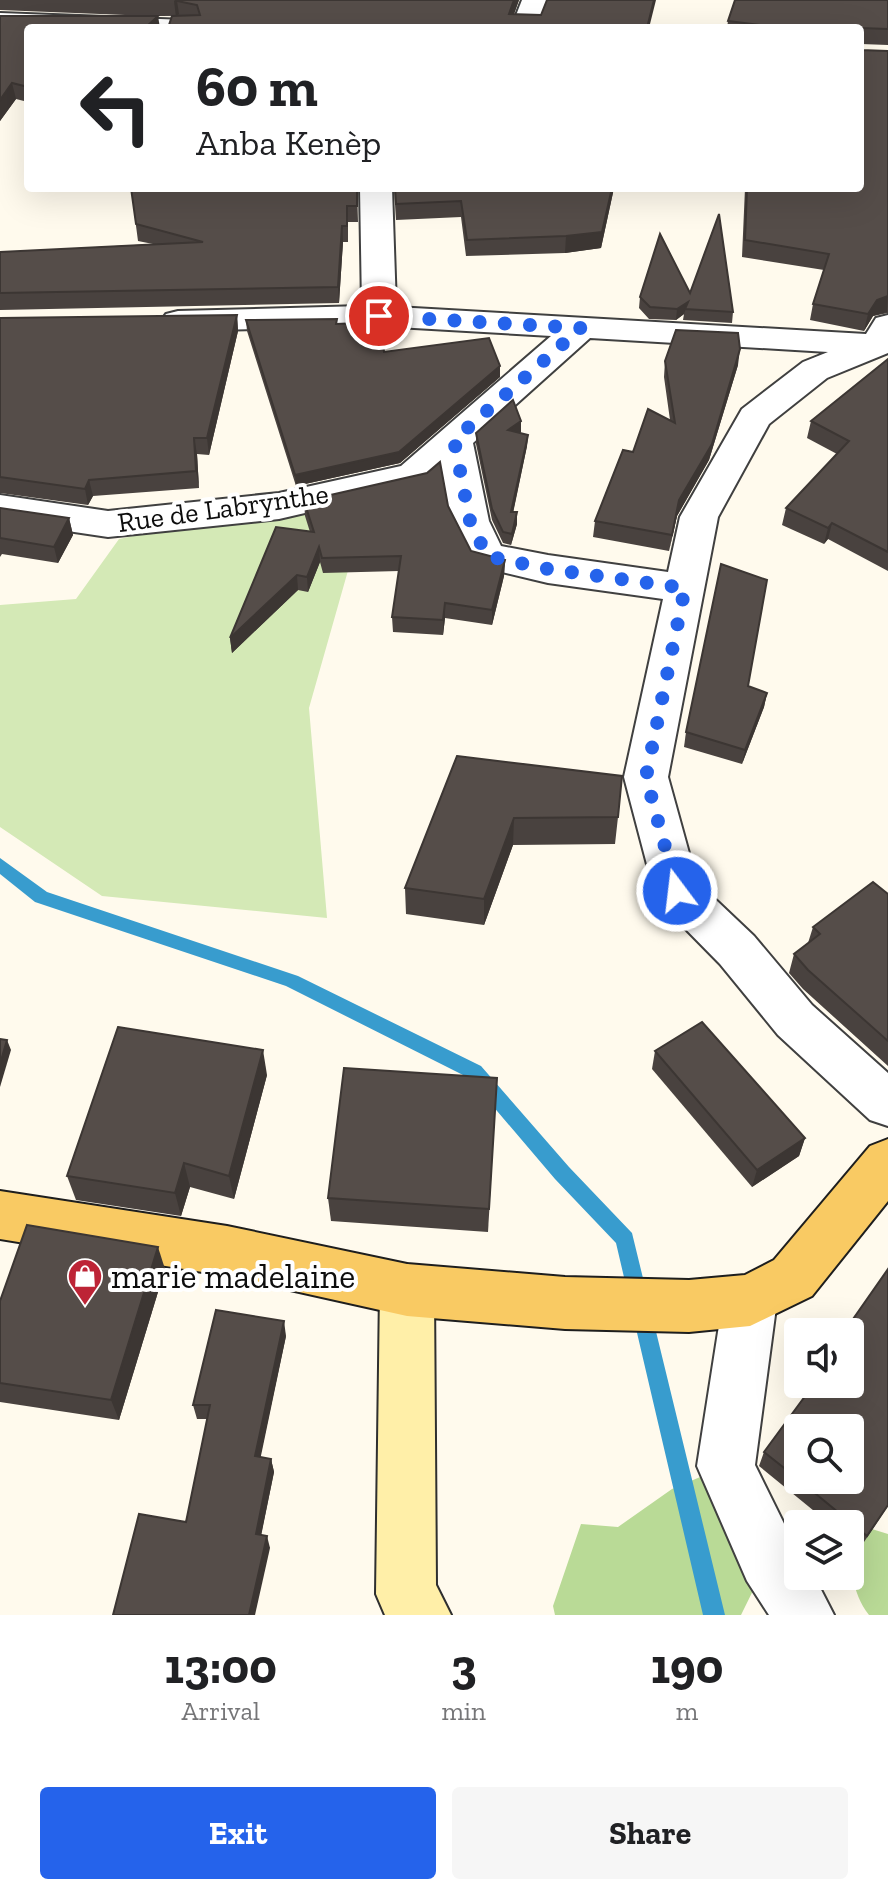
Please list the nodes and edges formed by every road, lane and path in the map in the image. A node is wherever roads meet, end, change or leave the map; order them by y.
1 (536, 0) edge
2 (0, 21) edge
3 (80, 24) edge
4 (527, 24) edge
5 (376, 192) edge
6 (379, 316) junction
7 (148, 321) edge
8 (581, 328) junction
9 (883, 335) edge
10 (454, 440) junction
11 (0, 508) edge
12 (685, 588) junction
13 (888, 1104) edge
14 (888, 1162) edge
15 (0, 1215) edge
16 (407, 1290) junction
17 (750, 1300) junction
18 (402, 1608) edge
19 (804, 1615) edge

1 - 4 street
2 - 3 street
5 - 6 street
6 - 7 street
6 - 8 street
8 - 9 street
8 - 10 street, Rue de Labrynthe
9 - 12 street
10 - 11 street, Rue de Labrynthe
10 - 12 street
12 - 13 street
14 - 17 main road
15 - 16 main road
16 - 17 main road
16 - 18 street
17 - 19 street

